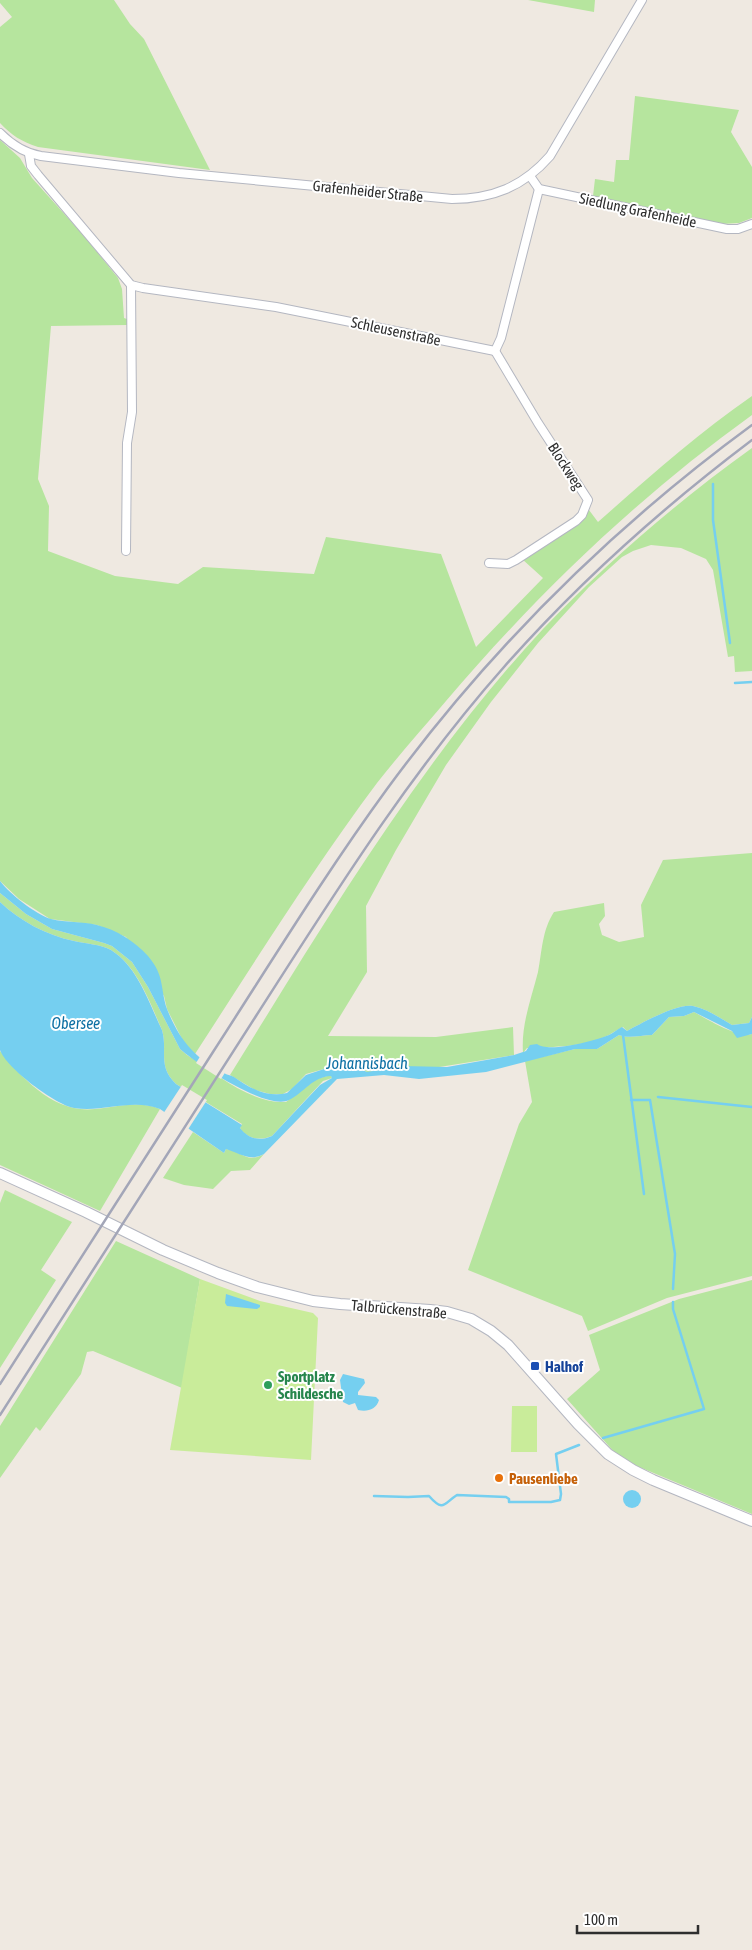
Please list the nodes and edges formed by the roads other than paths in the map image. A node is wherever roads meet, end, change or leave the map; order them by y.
1 (642, 0) edge
2 (0, 133) edge
3 (29, 154) junction
4 (530, 176) junction
5 (538, 188) junction
6 (752, 224) edge
7 (131, 285) junction
8 (495, 351) junction
9 (126, 551) dead end
10 (489, 563) dead end
11 (0, 1173) edge
12 (752, 1521) edge

1 - 4 street, Grafenheider Straße
2 - 3 street, Grafenheider Straße
3 - 4 street, Grafenheider Straße
3 - 7 street
4 - 5 street
5 - 6 street, Siedlung Grafenheide
5 - 8 street
7 - 8 street, Schleusenstraße
7 - 9 street
8 - 10 street, Blockweg
11 - 12 main road, Talbrückenstraße

